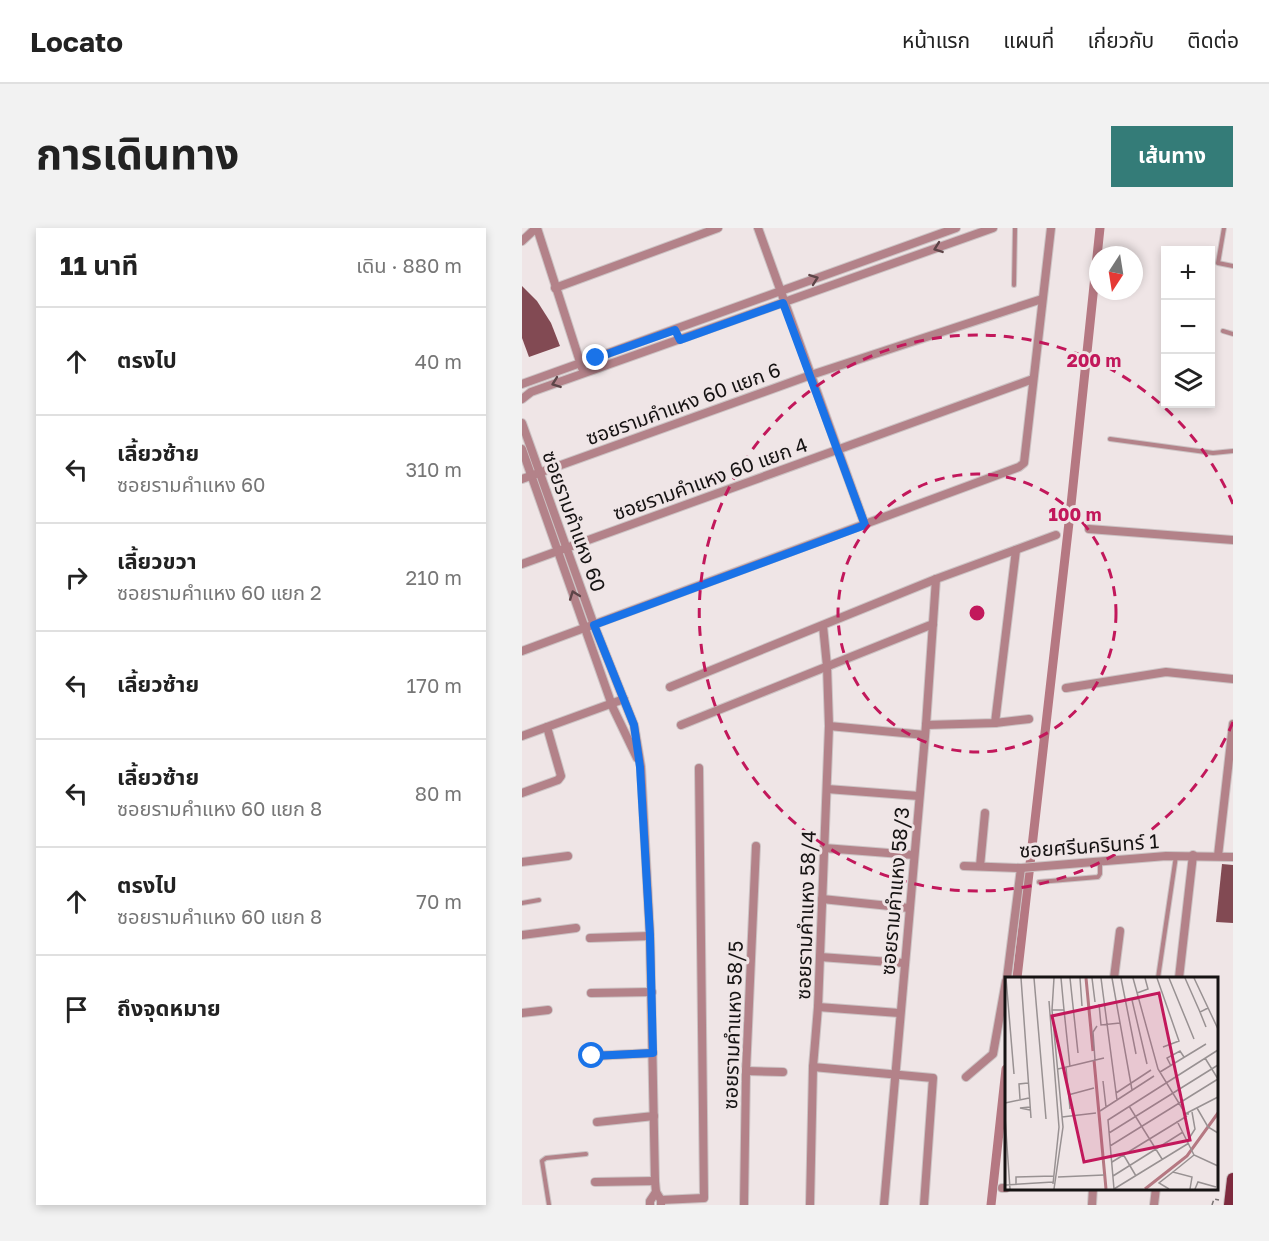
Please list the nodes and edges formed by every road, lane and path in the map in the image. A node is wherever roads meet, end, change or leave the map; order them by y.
1 (537, 228) edge
2 (718, 228) edge
3 (758, 228) edge
4 (956, 228) edge
5 (993, 228) edge
6 (1015, 228) edge
7 (1051, 228) edge
8 (1224, 228) edge
9 (969, 232) edge
10 (522, 242) edge
11 (874, 258) junction
12 (1233, 266) edge
13 (878, 269) junction
14 (1014, 285) dead end
15 (555, 288) junction
16 (779, 292) junction
17 (1042, 299) junction
18 (783, 303) junction
19 (675, 330) junction
20 (1223, 331) dead end
21 (1233, 334) edge
22 (680, 340) junction
23 (580, 364) junction
24 (584, 374) junction
25 (811, 375) junction
26 (1033, 379) junction
27 (522, 384) edge
28 (522, 399) edge
29 (522, 423) edge
30 (1110, 439) dead end
31 (522, 448) edge
32 (837, 449) junction
33 (1233, 451) edge
34 (536, 474) junction
35 (522, 479) edge
36 (865, 525) junction
37 (1089, 529) dead end
38 (1056, 535) dead end
39 (1233, 540) edge
40 (563, 549) junction
41 (1016, 549) junction
42 (522, 564) edge
43 (936, 579) junction
44 (933, 624) junction
45 (590, 626) junction
46 (823, 626) junction
47 (522, 651) edge
48 (827, 666) junction
49 (1233, 679) edge
50 (670, 687) dead end
51 (1066, 688) dead end
52 (624, 699) junction
53 (611, 703) junction
54 (1029, 719) dead end
55 (995, 723) junction
56 (1233, 723) edge
57 (926, 724) junction
58 (681, 725) dead end
59 (829, 726) junction
60 (547, 727) junction
61 (925, 735) junction
62 (522, 736) edge
63 (640, 767) junction
64 (699, 768) dead end
65 (827, 789) junction
66 (522, 793) edge
67 (919, 796) junction
68 (985, 813) dead end
69 (756, 846) dead end
70 (824, 848) junction
71 (914, 855) junction
72 (1176, 855) junction
73 (1193, 855) junction
74 (568, 856) dead end
75 (1218, 856) junction
76 (1233, 857) edge
77 (1100, 861) junction
78 (522, 862) edge
79 (964, 866) dead end
80 (980, 866) junction
81 (1024, 868) junction
82 (1039, 882) dead end
83 (822, 899) junction
84 (539, 900) dead end
85 (522, 903) edge
86 (909, 908) junction
87 (576, 928) dead end
88 (1120, 931) dead end
89 (522, 935) edge
90 (650, 936) junction
91 (590, 938) dead end
92 (820, 957) junction
93 (904, 963) junction
94 (1007, 977) edge
95 (1114, 977) edge
96 (1158, 977) edge
97 (1179, 977) edge
98 (652, 992) junction
99 (591, 993) dead end
100 (1005, 1001) edge
101 (818, 1007) junction
102 (548, 1010) dead end
103 (522, 1013) edge
104 (899, 1013) junction
105 (653, 1053) junction
106 (592, 1056) dead end
107 (813, 1067) junction
108 (746, 1071) junction
109 (783, 1072) dead end
110 (894, 1074) junction
111 (966, 1077) dead end
112 (654, 1116) junction
113 (597, 1122) dead end
114 (586, 1154) dead end
115 (1233, 1180) edge
116 (655, 1181) junction
117 (595, 1182) dead end
118 (1093, 1190) edge
119 (1156, 1190) edge
120 (659, 1199) edge
121 (549, 1205) edge
122 (650, 1205) edge
123 (744, 1205) edge
124 (810, 1205) edge
125 (884, 1205) edge
126 (924, 1205) edge
127 (1092, 1205) edge
128 (1154, 1205) edge
129 (1212, 1205) edge
130 (1218, 1205) edge
131 (1230, 1205) edge

1 - 10 street
1 - 15 street
2 - 15 street
3 - 16 street
4 - 11 street
5 - 9 street
6 - 14 lane
7 - 17 street
8 - 12 lane
9 -> 13 street
11 - 13 street
16 -> 11 street
13 - 18 street
15 - 23 street
16 - 18 street
16 - 19 street
17 - 25 street, ซอยรามคำแหง 60 แยก 6
17 - 26 street
18 - 22 street
18 - 25 street
19 - 22 street
19 - 23 street
20 - 21 lane
22 - 24 street
23 - 24 street
23 - 27 street
24 -> 28 street
25 - 32 street
25 - 34 street, ซอยรามคำแหง 60 แยก 6
26 - 32 street, ซอยรามคำแหง 60 แยก 4
26 - 36 street
29 - 34 street, ซอยรามคำแหง 60
30 - 33 lane
31 - 34 street, ซอยรามคำแหง 60
32 - 36 street
32 - 40 street, ซอยรามคำแหง 60 แยก 4
34 - 35 street, ซอยรามคำแหง 60 แยก 6
34 - 40 street, ซอยรามคำแหง 60
36 - 45 street
37 - 39 street
38 - 41 street
40 - 42 street, ซอยรามคำแหง 60 แยก 4
40 - 45 street, ซอยรามคำแหง 60
41 - 43 street
41 - 55 street
43 - 44 street, ซอยรามคำแหง 58/3
43 - 46 street
44 - 48 street
44 - 57 street, ซอยรามคำแหง 58/3
45 - 47 street
45 - 52 street, ซอยรามคำแหง 60
45 - 53 street, ซอยรามคำแหง 60
46 - 48 street, ซอยรามคำแหง 58/4
46 - 50 street
48 - 58 street
48 - 59 street, ซอยรามคำแหง 58/4
49 - 51 street
52 - 53 street
52 - 63 street, ซอยรามคำแหง 60
53 - 60 street
53 - 63 street, ซอยรามคำแหง 60
54 - 55 street
55 - 57 street
56 - 75 street
57 - 61 street, ซอยรามคำแหง 58/3
59 - 61 street
59 - 65 street, ซอยรามคำแหง 58/4
60 - 62 street
60 - 66 street
61 - 67 street, ซอยรามคำแหง 58/3
63 - 90 street, ซอยรามคำแหง 60
64 - 120 street
65 - 67 street
65 - 70 street, ซอยรามคำแหง 58/4
67 - 71 street, ซอยรามคำแหง 58/3
68 - 80 street
69 - 108 street, ซอยรามคำแหง 58/5
70 - 71 street
70 - 83 street, ซอยรามคำแหง 58/4
71 - 86 street, ซอยรามคำแหง 58/3
72 - 73 street, ซอยศรีนครินทร์ 1
72 - 77 street, ซอยศรีนครินทร์ 1
72 - 96 lane
73 - 75 street, ซอยศรีนครินทร์ 1
73 - 97 street
74 - 78 street
75 - 76 street, ซอยศรีนครินทร์ 1
77 - 81 street, ซอยศรีนครินทร์ 1
77 - 82 lane
79 - 80 street, ซอยศรีนครินทร์ 1
80 - 81 street, ซอยศรีนครินทร์ 1
81 - 94 street
83 - 86 street
83 - 92 street, ซอยรามคำแหง 58/4
84 - 85 lane
86 - 93 street, ซอยรามคำแหง 58/3
87 - 89 street
88 - 95 street
90 - 91 street
90 - 98 street, ซอยรามคำแหง 60
92 - 93 street
92 - 101 street, ซอยรามคำแหง 58/4
93 - 104 street, ซอยรามคำแหง 58/3
98 - 99 street
98 - 105 street, ซอยรามคำแหง 60
100 - 111 street
101 - 104 street
101 - 107 street, ซอยรามคำแหง 58/4
102 - 103 street
104 - 110 street, ซอยรามคำแหง 58/3
105 - 106 street
105 - 112 street, ซอยรามคำแหง 60
107 - 110 street
107 - 124 street, ซอยรามคำแหง 58/4
108 - 109 street
108 - 123 street, ซอยรามคำแหง 58/5
110 - 125 street, ซอยรามคำแหง 58/3
110 - 126 street
112 - 113 street
112 - 116 street, ซอยรามคำแหง 60
114 - 121 lane
115 - 131 main road
116 - 117 street
116 - 120 street, ซอยรามคำแหง 60
118 - 127 street
119 - 128 street
120 - 122 street, ซอยรามคำแหง 60
129 - 130 path

